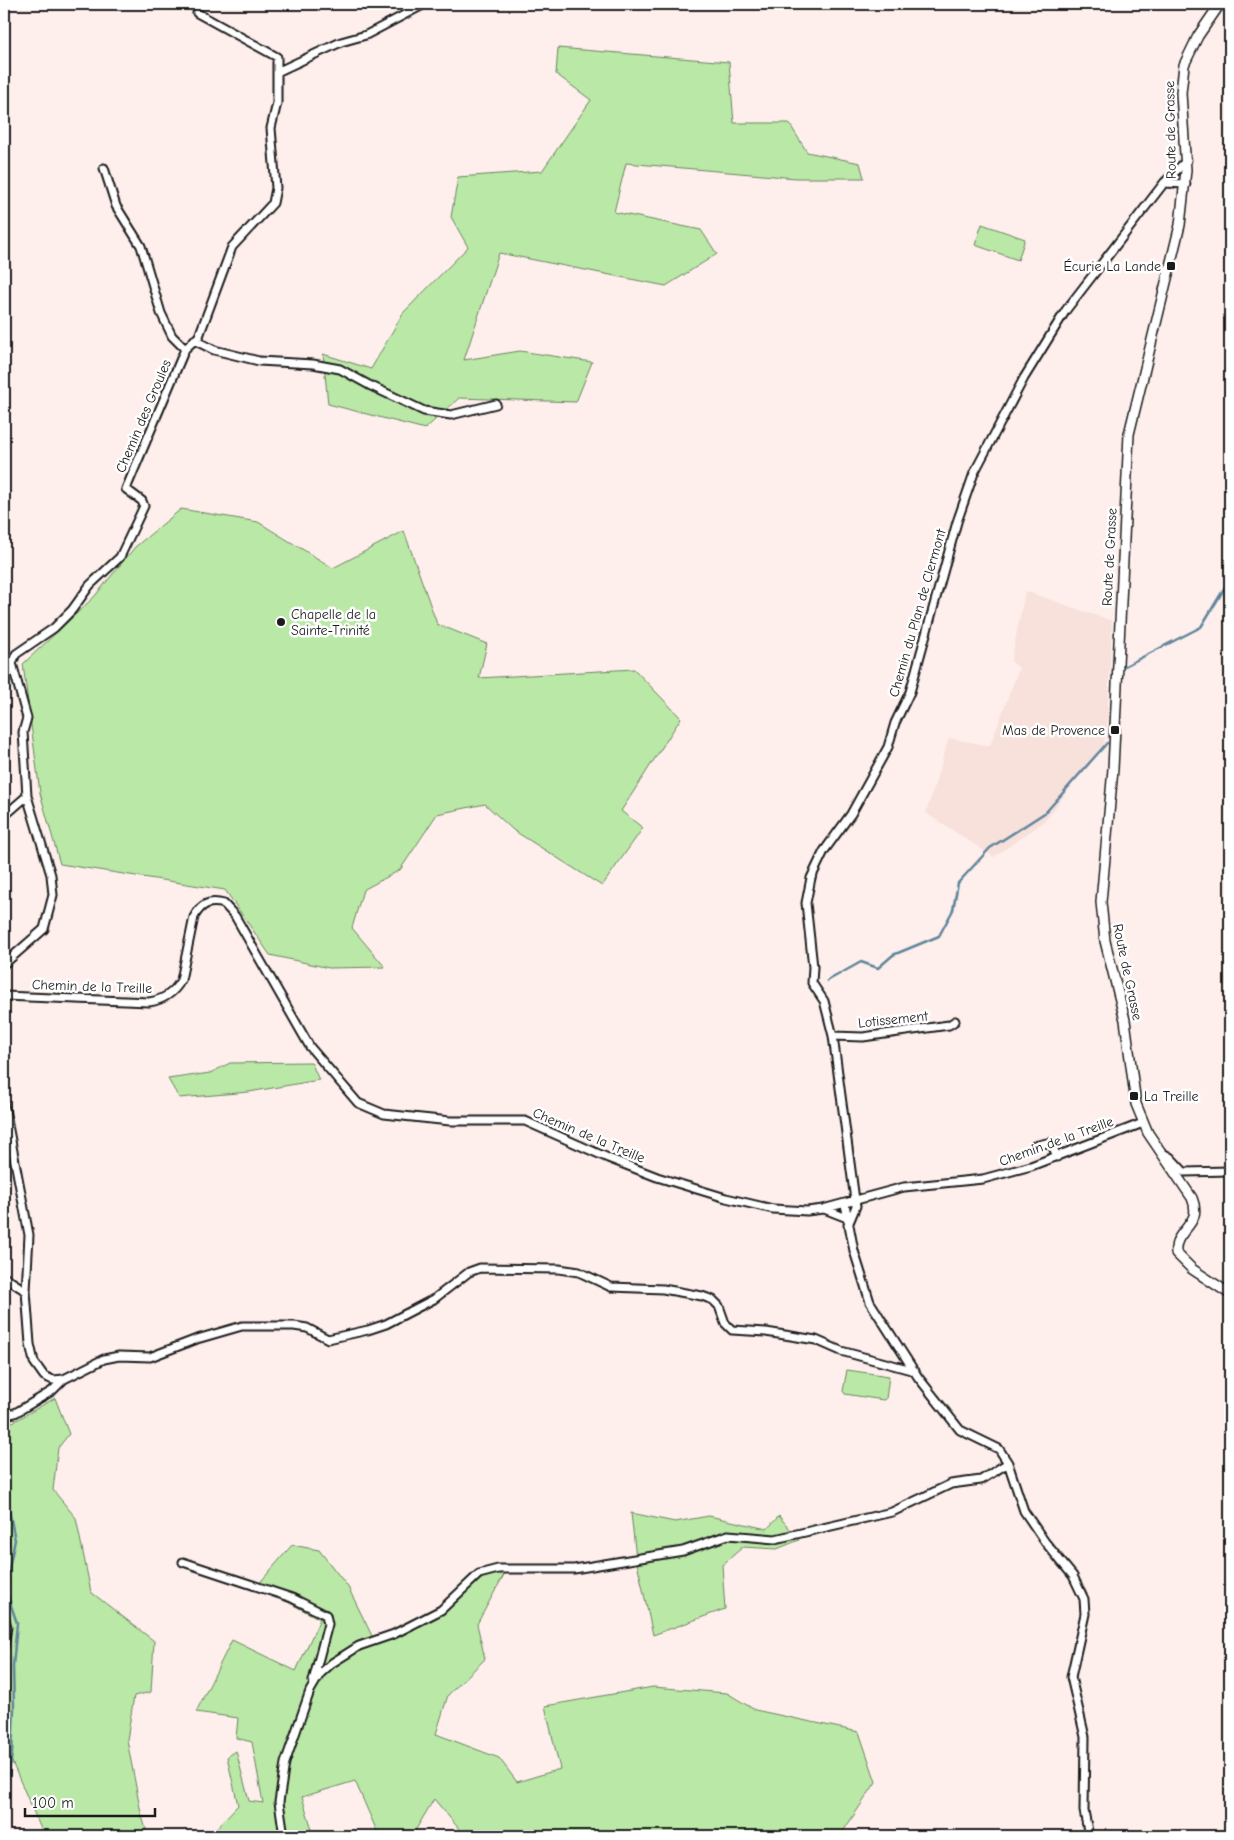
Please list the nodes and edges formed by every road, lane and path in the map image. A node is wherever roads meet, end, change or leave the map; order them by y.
1 (425, 4) edge
2 (1220, 4) edge
3 (197, 13) dead end
4 (279, 71) junction
5 (1187, 160) junction
6 (104, 168) dead end
7 (1164, 183) junction
8 (1186, 184) junction
9 (194, 340) junction
10 (185, 349) junction
11 (496, 404) dead end
12 (27, 796) junction
13 (4, 816) edge
14 (4, 964) edge
15 (4, 996) edge
16 (955, 1021) dead end
17 (832, 1036) junction
18 (4, 1104) edge
19 (1143, 1123) junction
20 (1034, 1146) dead end
21 (1161, 1152) junction
22 (1057, 1157) junction
23 (1230, 1171) edge
24 (855, 1200) junction
25 (845, 1204) junction
26 (823, 1209) junction
27 (848, 1222) junction
28 (4, 1277) edge
29 (26, 1291) junction
30 (1230, 1294) edge
31 (915, 1371) junction
32 (64, 1379) junction
33 (4, 1415) edge
34 (1008, 1463) junction
35 (4, 1539) edge
36 (4, 1545) edge
37 (183, 1562) dead end
38 (4, 1616) edge
39 (4, 1646) edge
40 (310, 1691) junction
41 (284, 1836) edge
42 (1089, 1836) edge

1 - 4 street
2 - 5 street, Route de Grasse
3 - 4 street
4 - 9 street, Chemin des Groules
5 - 7 street, Chemin du Plan de Clermont
5 - 8 street, Route de Grasse
6 - 10 street
7 - 8 street
7 - 17 street, Chemin du Plan de Clermont
8 - 19 street, Route de Grasse
9 - 10 street, Chemin des Groules
9 - 11 street
10 - 12 street, Chemin des Groules
12 - 13 street
12 - 14 street, Chemin des Groules
15 - 26 street, Chemin de la Treille
16 - 17 street, Lotissement
17 - 24 street, Chemin du Plan de Clermont
18 - 29 street
19 - 21 street, Route de Grasse
19 - 22 street, Chemin de la Treille
20 - 22 street
21 - 23 street
21 - 30 street, Route de Grasse
22 - 24 street, Chemin de la Treille
24 - 25 street, Chemin de la Treille
24 - 27 street
25 - 26 street, Chemin de la Treille
25 - 27 street
26 - 27 street
27 - 31 street
28 - 29 street
29 - 32 street
31 - 32 street
31 - 34 street
32 - 33 street
34 - 40 street
34 - 42 street
35 - 36 street
37 - 40 street
38 - 39 street
40 - 41 street

